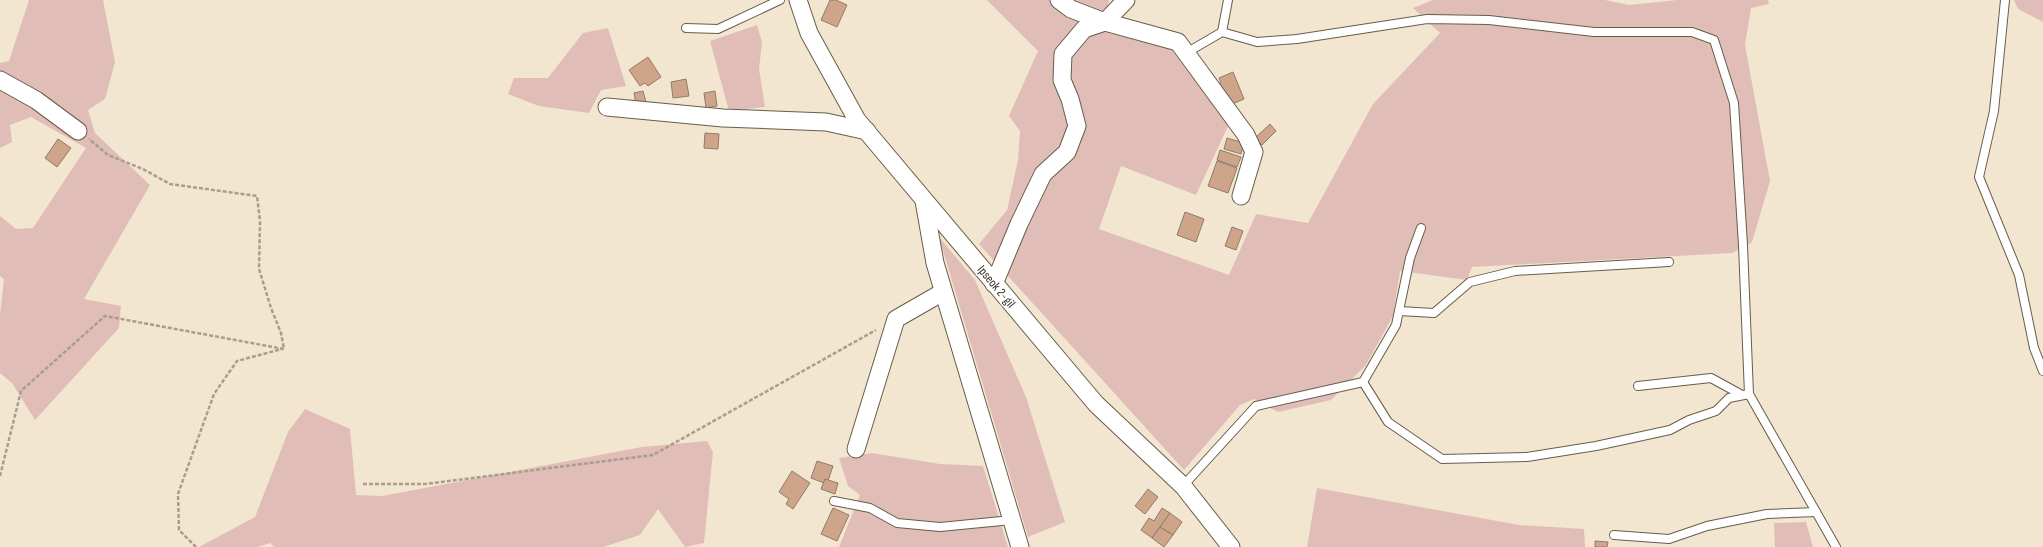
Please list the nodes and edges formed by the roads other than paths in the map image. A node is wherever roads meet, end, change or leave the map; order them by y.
1 (780, 0) edge
2 (798, 0) edge
3 (1059, 0) edge
4 (1126, 0) edge
5 (1228, 0) edge
6 (2004, 0) edge
7 (1105, 22) junction
8 (686, 28) dead end
9 (1222, 32) junction
10 (1186, 53) junction
11 (0, 80) edge
12 (607, 107) dead end
13 (78, 131) road end
14 (867, 131) junction
15 (1241, 196) dead end
16 (924, 201) junction
17 (1421, 228) dead end
18 (1669, 262) dead end
19 (994, 284) junction
20 (943, 292) junction
21 (1399, 311) junction
22 (2043, 371) edge
23 (1363, 382) junction
24 (1638, 386) dead end
25 (1746, 395) junction
26 (856, 449) dead end
27 (1183, 486) junction
28 (834, 501) dead end
29 (1816, 512) junction
30 (1012, 520) junction
31 (1614, 535) dead end
32 (1020, 547) edge
33 (1231, 547) edge
34 (1836, 547) edge

1 - 8 lane
2 - 14 street, Ipseok 2-gil
3 - 7 street
4 - 7 street
5 - 9 lane
6 - 22 lane
7 - 10 street
7 - 19 street
9 - 10 lane
9 - 25 lane
10 - 15 street
11 - 13 street
12 - 14 street
14 - 16 street, Ipseok 2-gil
16 - 19 street, Ipseok 2-gil
16 - 20 street
17 - 21 lane
18 - 21 lane
19 - 27 street, Ipseok 2-gil
20 - 26 street
20 - 30 street
21 - 23 lane
23 - 25 lane
23 - 27 lane
24 - 25 lane
25 - 29 lane
27 - 33 street, Ipseok 2-gil
28 - 30 lane
29 - 31 lane
29 - 34 lane
30 - 32 street

